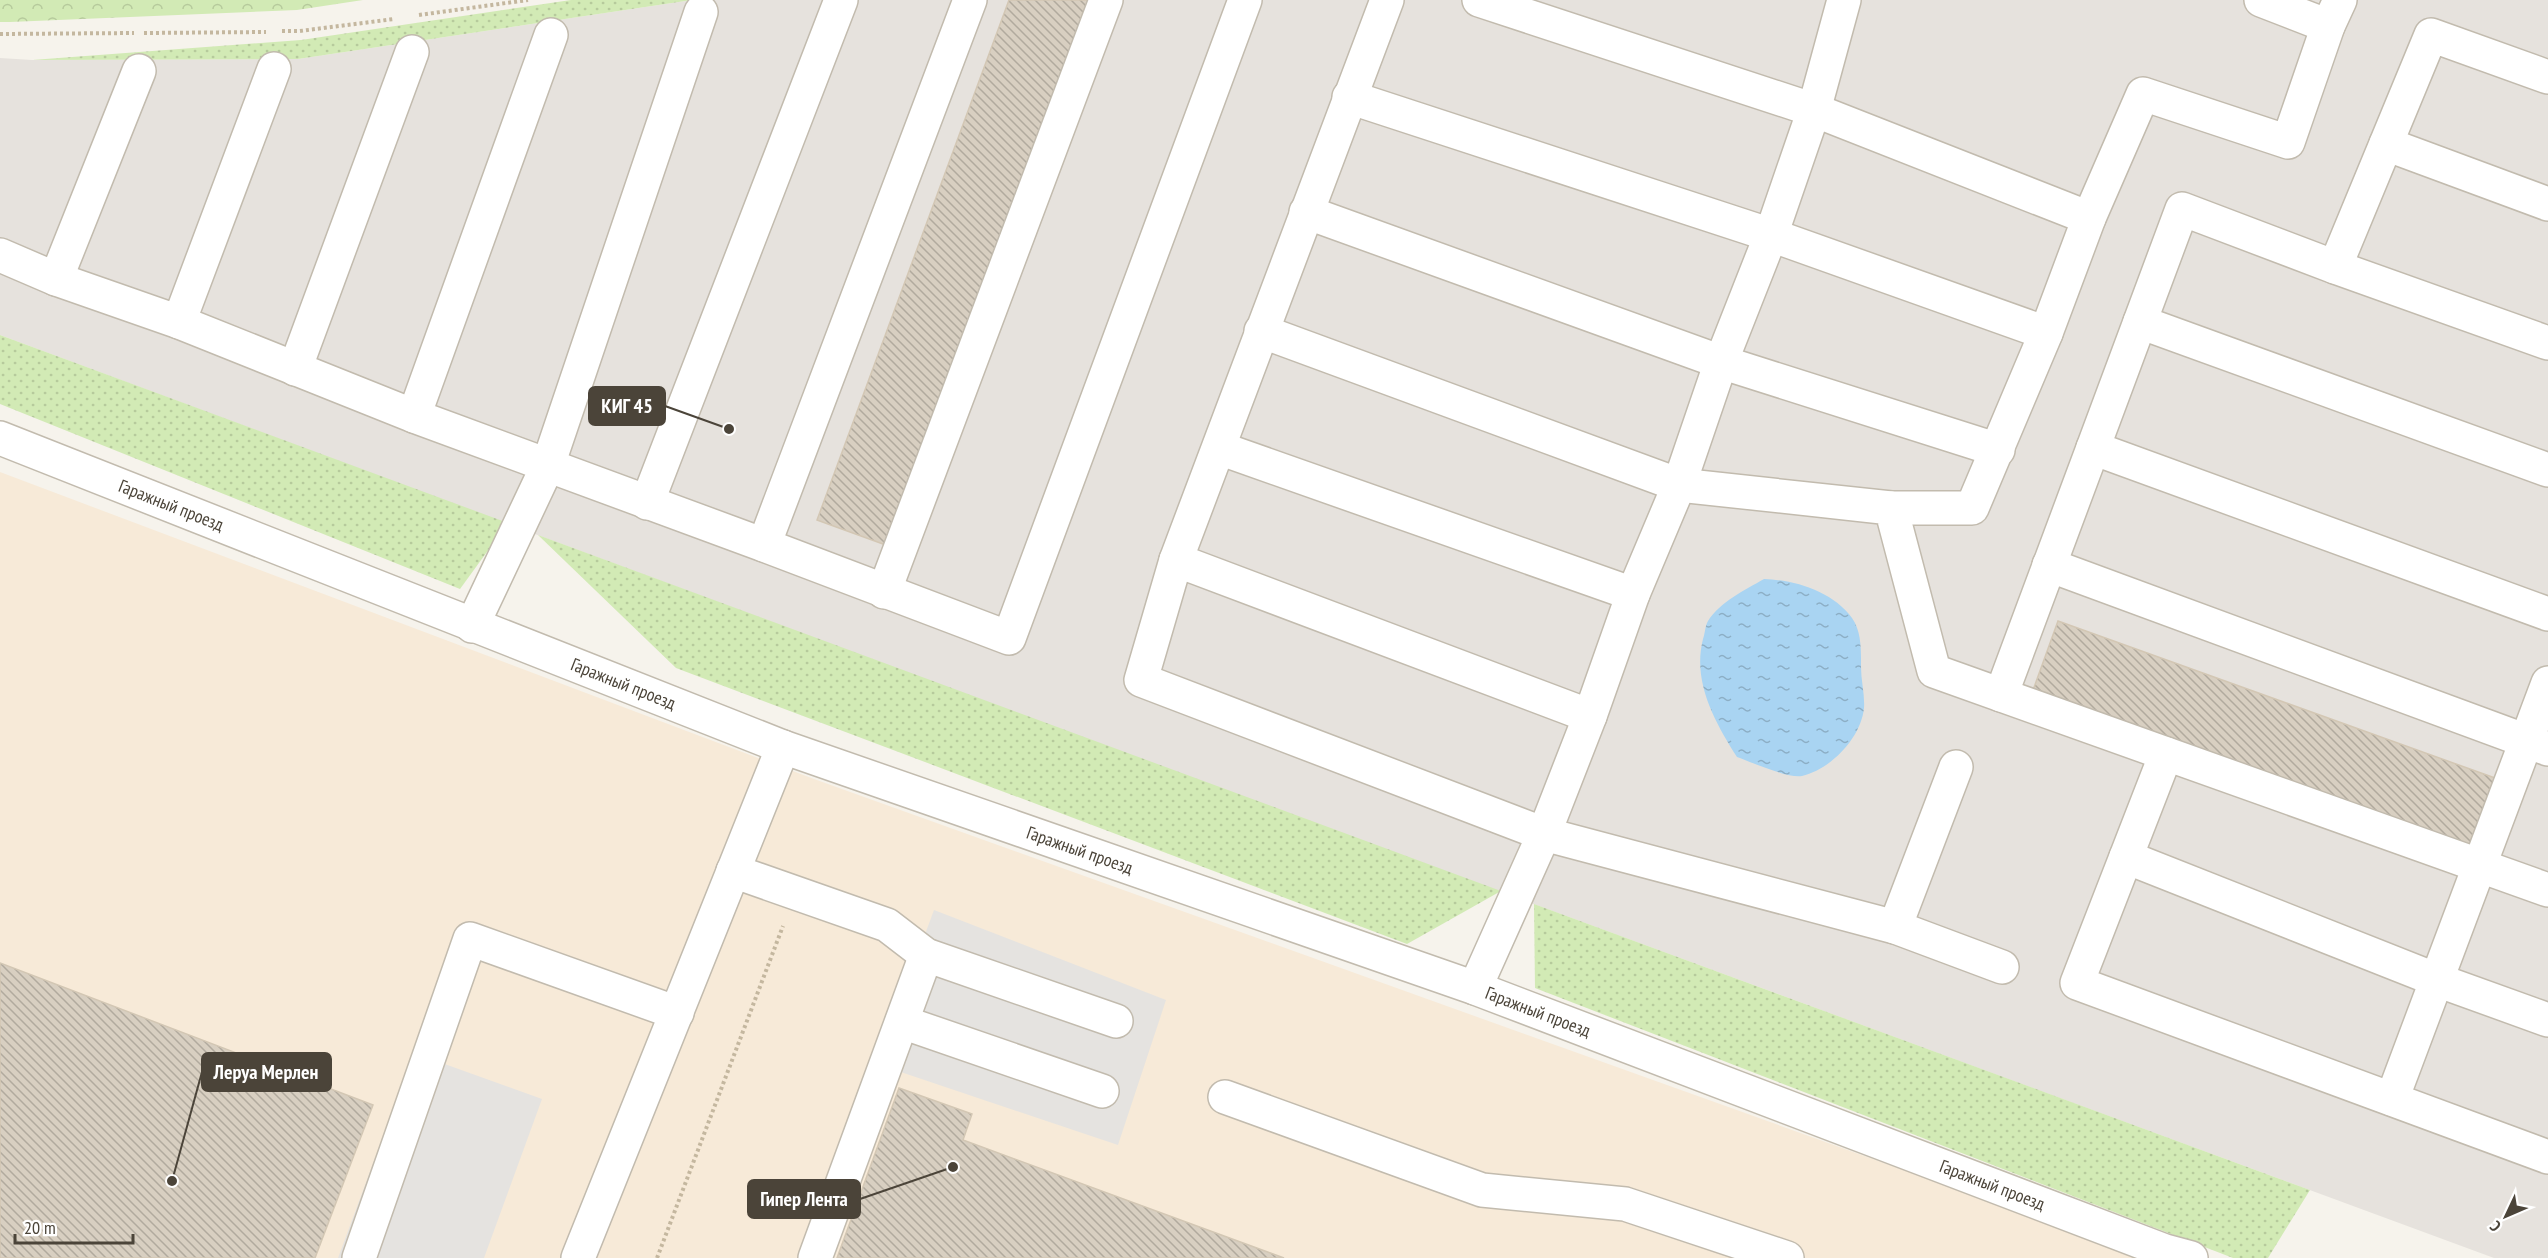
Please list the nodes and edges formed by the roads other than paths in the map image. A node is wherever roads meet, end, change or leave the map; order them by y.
1 (841, 0) edge
2 (970, 0) edge
3 (1106, 0) edge
4 (1245, 0) edge
5 (1387, 0) edge
6 (1479, 0) edge
7 (1844, 0) edge
8 (2261, 0) edge
9 (701, 12) dead end
10 (2334, 13) edge
11 (551, 35) dead end
12 (412, 52) dead end
13 (274, 69) dead end
14 (139, 71) dead end
15 (2548, 77) edge
16 (1349, 97) junction
17 (1814, 110) junction
18 (2386, 144) junction
19 (2548, 204) edge
20 (1306, 212) junction
21 (2089, 218) junction
22 (1771, 236) junction
23 (0, 255) edge
24 (2335, 267) junction
25 (56, 279) junction
26 (180, 322) junction
27 (2140, 322) junction
28 (1261, 331) junction
29 (2046, 333) junction
30 (2548, 343) edge
31 (1721, 362) junction
32 (295, 369) junction
33 (414, 416) junction
34 (0, 438) edge
35 (1219, 448) junction
36 (2093, 448) junction
37 (1998, 450) junction
38 (548, 465) junction
39 (2548, 470) edge
40 (1679, 485) junction
41 (647, 503) junction
42 (1891, 508) junction
43 (764, 545) junction
44 (1176, 560) junction
45 (2049, 565) junction
46 (884, 592) junction
47 (1633, 594) junction
48 (2548, 614) edge
49 (472, 626) junction
50 (2548, 683) edge
51 (2001, 695) junction
52 (1590, 716) junction
53 (2537, 745) edge
54 (783, 747) junction
55 (2166, 754) junction
56 (1956, 767) dead end
57 (1544, 834) junction
58 (2126, 857) junction
59 (2480, 866) junction
60 (733, 871) junction
61 (2548, 890) edge
62 (1894, 927) junction
63 (926, 955) junction
64 (2002, 967) dead end
65 (2437, 980) junction
66 (1475, 988) junction
67 (677, 1012) junction
68 (2548, 1020) edge
69 (1116, 1021) dead end
70 (902, 1022) junction
71 (1102, 1091) dead end
72 (1225, 1097) dead end
73 (2392, 1099) junction
74 (2548, 1157) edge
75 (2173, 1256) edge
76 (359, 1258) edge
77 (578, 1258) edge
78 (814, 1258) edge
79 (1787, 1258) edge

1 - 41 lane
2 - 43 lane
3 - 46 lane
4 - 46 lane
5 - 16 lane
6 - 17 lane
7 - 17 lane
8 - 10 lane
9 - 38 lane
10 - 21 lane
11 - 33 lane
12 - 32 lane
13 - 26 lane
14 - 25 lane
15 - 18 lane
16 - 20 lane
16 - 22 lane
17 - 21 lane
17 - 22 lane
18 - 19 lane
18 - 24 lane
20 - 28 lane
20 - 31 lane
21 - 29 lane
22 - 29 lane
22 - 31 lane
23 - 25 lane
24 - 27 lane
24 - 30 lane
25 - 26 lane
26 - 32 lane
27 - 36 lane
27 - 39 lane
28 - 35 lane
28 - 40 lane
29 - 37 lane
31 - 37 lane
31 - 40 lane
32 - 33 lane
33 - 38 lane
34 - 49 lane, Гаражный проезд
35 - 44 lane
35 - 47 lane
36 - 45 lane
36 - 48 lane
37 - 42 lane
38 - 41 lane
38 - 49 lane
40 - 42 lane
40 - 47 lane
41 - 43 lane
42 - 51 lane
43 - 46 lane
44 - 52 lane
44 - 57 lane
45 - 51 lane
45 - 53 lane
47 - 52 lane
49 - 54 lane, Гаражный проезд
50 - 53 lane
51 - 55 lane
52 - 57 lane
53 - 59 lane
54 - 60 lane
54 - 66 lane, Гаражный проезд
55 - 58 lane
55 - 59 lane
56 - 62 lane
57 - 62 lane
57 - 66 lane
58 - 65 lane
58 - 73 lane
59 - 61 lane
59 - 65 lane
60 - 63 lane
60 - 67 lane
62 - 64 lane
63 - 69 lane
63 - 70 lane
65 - 68 lane
65 - 73 lane
66 - 75 lane, Гаражный проезд
67 - 76 lane
67 - 77 lane
70 - 71 lane
70 - 78 lane
72 - 79 lane
73 - 74 lane

